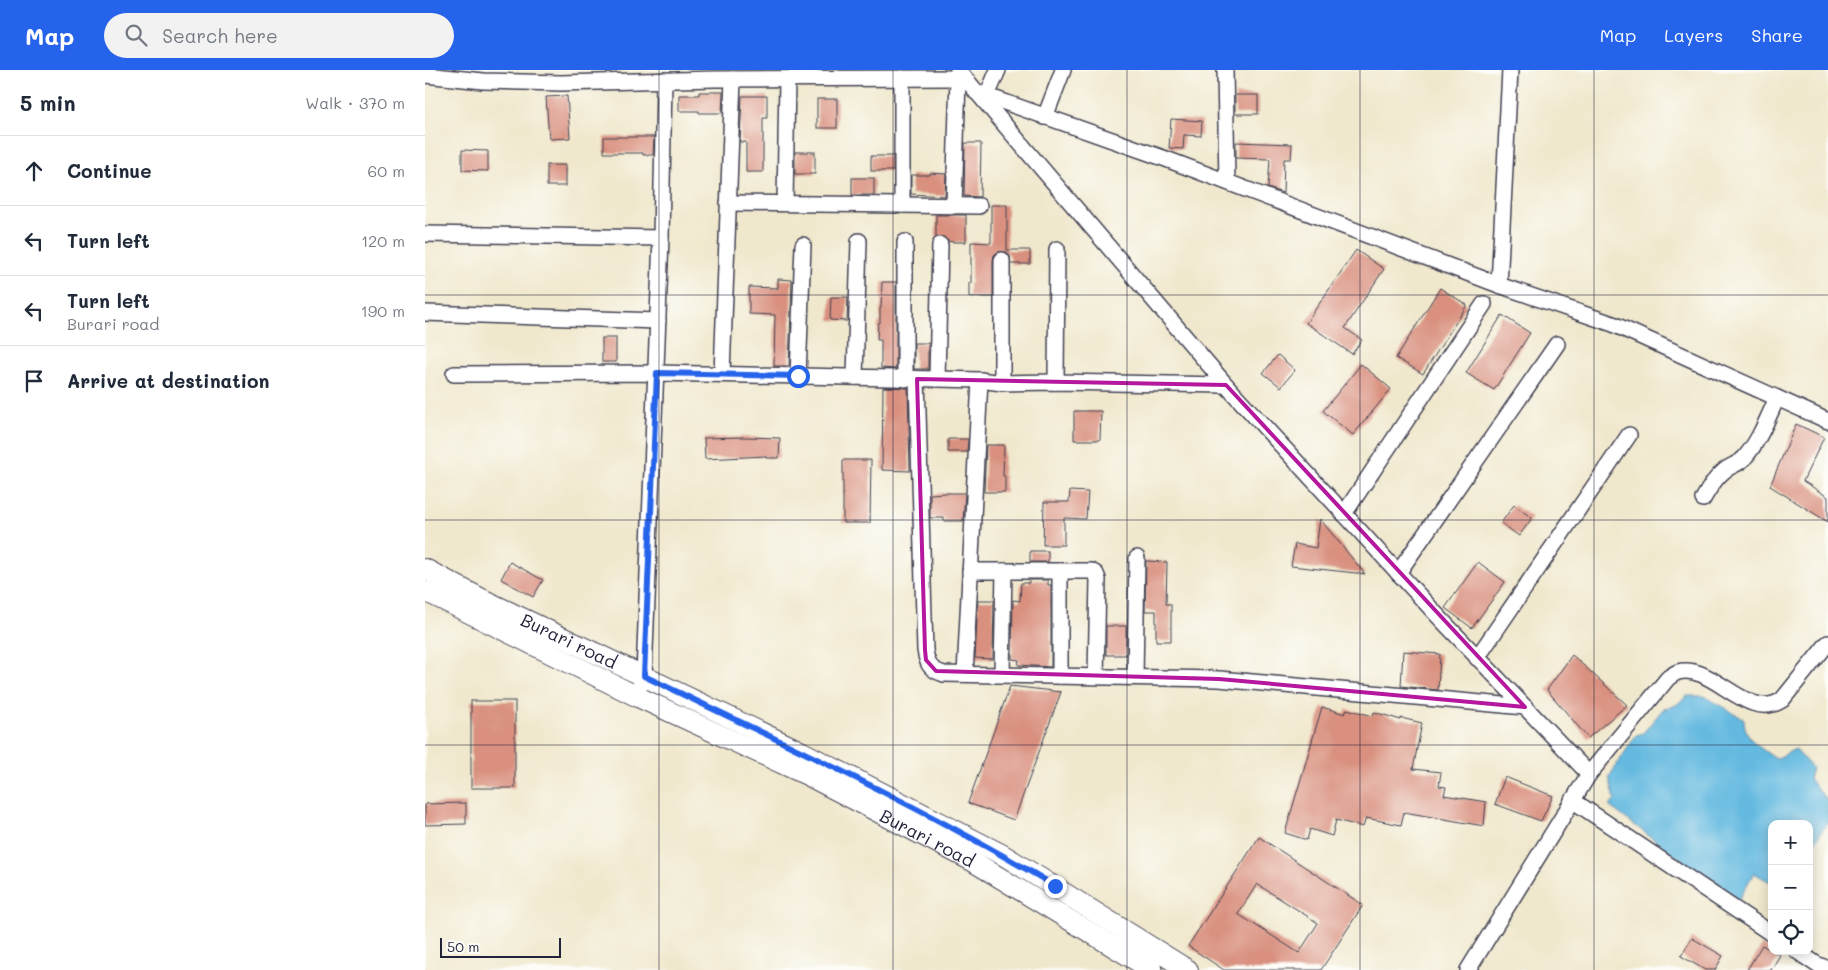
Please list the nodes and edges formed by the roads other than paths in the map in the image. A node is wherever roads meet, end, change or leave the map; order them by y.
1 (999, 70) edge
2 (1063, 70) edge
3 (1225, 70) edge
4 (1510, 70) edge
5 (959, 73) edge
6 (757, 74) edge
7 (425, 75) edge
8 (902, 78) junction
9 (733, 79) junction
10 (787, 79) junction
11 (664, 80) junction
12 (981, 94) junction
13 (1045, 117) junction
14 (1227, 182) junction
15 (729, 203) junction
16 (785, 204) junction
17 (902, 205) junction
18 (954, 206) junction
19 (979, 206) dead end
20 (425, 234) edge
21 (661, 238) junction
22 (859, 241) dead end
23 (905, 242) dead end
24 (803, 245) dead end
25 (940, 246) dead end
26 (1057, 249) dead end
27 (1002, 260) dead end
28 (1499, 285) junction
29 (1484, 304) dead end
30 (425, 313) edge
31 (659, 321) junction
32 (1557, 344) dead end
33 (657, 373) junction
34 (454, 374) dead end
35 (722, 374) junction
36 (798, 376) junction
37 (855, 377) junction
38 (911, 379) junction
39 (937, 379) junction
40 (979, 380) junction
41 (1056, 382) junction
42 (1002, 383) junction
43 (1226, 385) junction
44 (1777, 398) junction
45 (1828, 421) edge
46 (1629, 434) dead end
47 (1703, 499) dead end
48 (1344, 514) junction
49 (1137, 558) dead end
50 (425, 569) edge
51 (970, 571) junction
52 (1004, 571) junction
53 (1059, 571) junction
54 (1398, 573) junction
55 (425, 591) edge
56 (1828, 643) edge
57 (1477, 658) junction
58 (965, 674) junction
59 (1002, 674) junction
60 (644, 676) junction
61 (1060, 676) junction
62 (1096, 676) junction
63 (1135, 677) junction
64 (636, 696) junction
65 (1525, 707) junction
66 (1589, 774) junction
67 (1572, 800) junction
68 (1768, 931) edge
69 (1803, 955) edge
70 (1828, 969) edge
71 (1151, 970) edge
72 (1188, 970) edge
73 (1468, 970) edge

1 - 12 street
2 - 13 street
3 - 14 street
4 - 28 street
5 - 8 street
5 - 12 street
5 - 18 street
6 - 9 street
6 - 10 street
7 - 11 street
8 - 10 street
8 - 17 street
9 - 11 street
9 - 15 street
10 - 16 street
11 - 21 street
12 - 13 street
12 - 43 street
13 - 14 street
14 - 28 street
15 - 16 street
15 - 35 street
16 - 17 street
17 - 18 street
18 - 19 street
20 - 21 street
21 - 31 street
22 - 37 street
23 - 38 street
24 - 36 street
25 - 39 street
26 - 41 street
27 - 42 street
28 - 44 street
29 - 48 street
30 - 31 street
31 - 33 street
32 - 54 street
33 - 34 street
33 - 35 street
33 - 60 street
35 - 36 street
36 - 37 street
37 - 38 street
38 - 39 street
38 - 58 street
39 - 40 street
40 - 42 street
40 - 51 street
41 - 42 street
41 - 43 street
43 - 48 street
44 - 45 street
44 - 47 street
46 - 57 street
48 - 54 street
49 - 63 street
50 - 60 main road, Burari road
51 - 52 street
51 - 58 street
52 - 53 street
52 - 59 street
53 - 61 street
53 - 62 street
54 - 57 street
55 - 64 main road, Burari road
56 - 66 street
57 - 65 street
58 - 59 street
59 - 61 street
60 - 64 street
60 - 72 main road, Burari road
61 - 62 street
62 - 63 street
63 - 65 street
64 - 71 main road, Burari road
65 - 66 street
66 - 67 street
67 - 68 street
67 - 73 street
69 - 70 street

